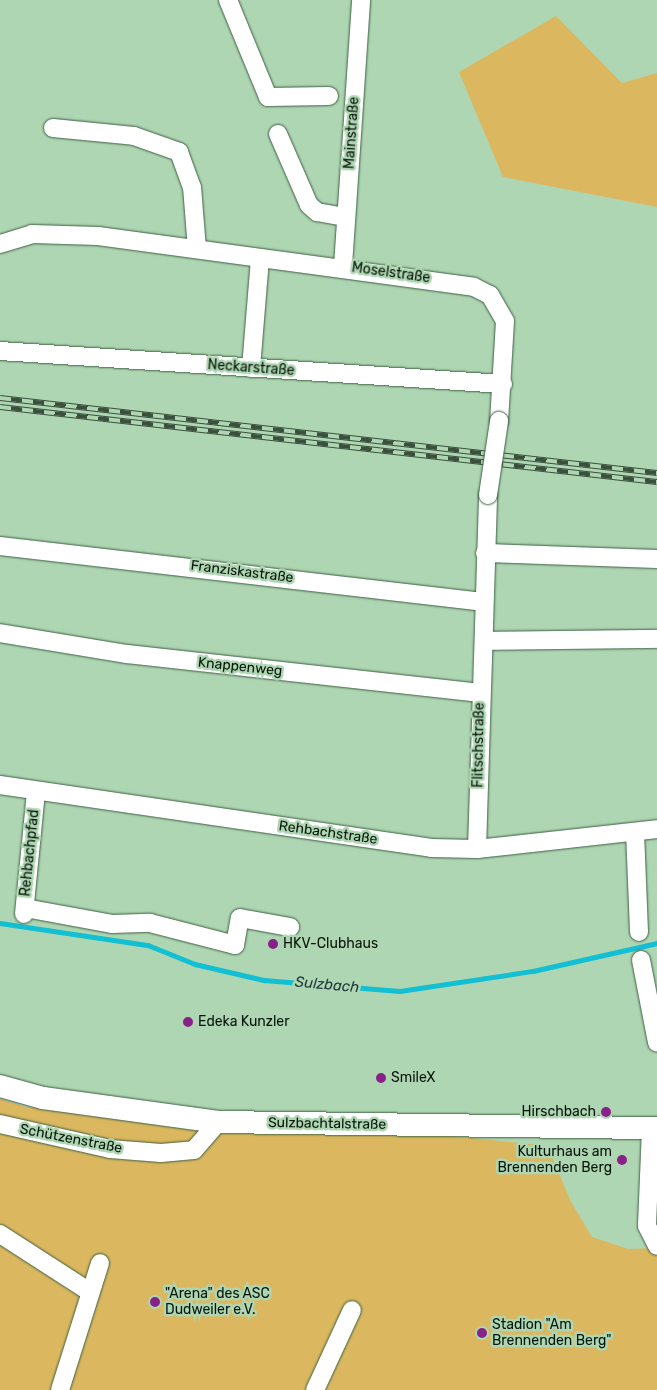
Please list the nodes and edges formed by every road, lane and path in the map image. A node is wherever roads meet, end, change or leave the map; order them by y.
1 (228, 0) edge
2 (362, 0) edge
3 (328, 96) dead end
4 (53, 128) dead end
5 (278, 134) dead end
6 (346, 216) junction
7 (0, 244) edge
8 (197, 249) junction
9 (260, 258) junction
10 (343, 266) junction
11 (0, 351) edge
12 (251, 368) junction
13 (503, 384) junction
14 (0, 546) edge
15 (485, 553) junction
16 (657, 559) edge
17 (483, 602) junction
18 (0, 633) edge
19 (657, 639) edge
20 (484, 641) junction
21 (481, 692) junction
22 (0, 785) edge
23 (36, 792) junction
24 (657, 829) edge
25 (635, 832) junction
26 (477, 849) junction
27 (290, 927) dead end
28 (639, 932) dead end
29 (641, 960) dead end
30 (657, 1042) edge
31 (0, 1086) edge
32 (218, 1122) junction
33 (0, 1124) edge
34 (654, 1129) edge
35 (0, 1234) edge
36 (657, 1246) edge
37 (100, 1263) dead end
38 (90, 1292) junction
39 (352, 1310) dead end
40 (60, 1390) edge
41 (315, 1390) edge

1 - 3 street
2 - 6 street, Mainstraße
4 - 8 street
5 - 6 street
6 - 10 street, Mainstraße
7 - 8 street, Moselstraße
8 - 9 street, Moselstraße
9 - 10 street, Moselstraße
9 - 12 street
10 - 13 street, Moselstraße
11 - 12 street, Neckarstraße
12 - 13 street, Neckarstraße
13 - 15 street, Flitschstraße, bridge
14 - 17 street, Franziskastraße
15 - 16 street
15 - 17 street, Flitschstraße
17 - 20 street, Flitschstraße
18 - 21 street, Knappenweg
19 - 20 street
20 - 21 street, Flitschstraße
21 - 26 street, Flitschstraße
22 - 23 street, Rehbachstraße
23 - 26 street, Rehbachstraße
23 - 27 street, Rehbachpfad
24 - 25 street, Rehbachstraße
25 - 26 street, Rehbachstraße
25 - 28 street
29 - 30 street
31 - 32 main road, Sulzbachtalstraße
32 - 33 street, Schützenstraße
32 - 34 main road, Sulzbachtalstraße
34 - 36 street
35 - 38 street
37 - 38 street
38 - 40 street
39 - 41 street

